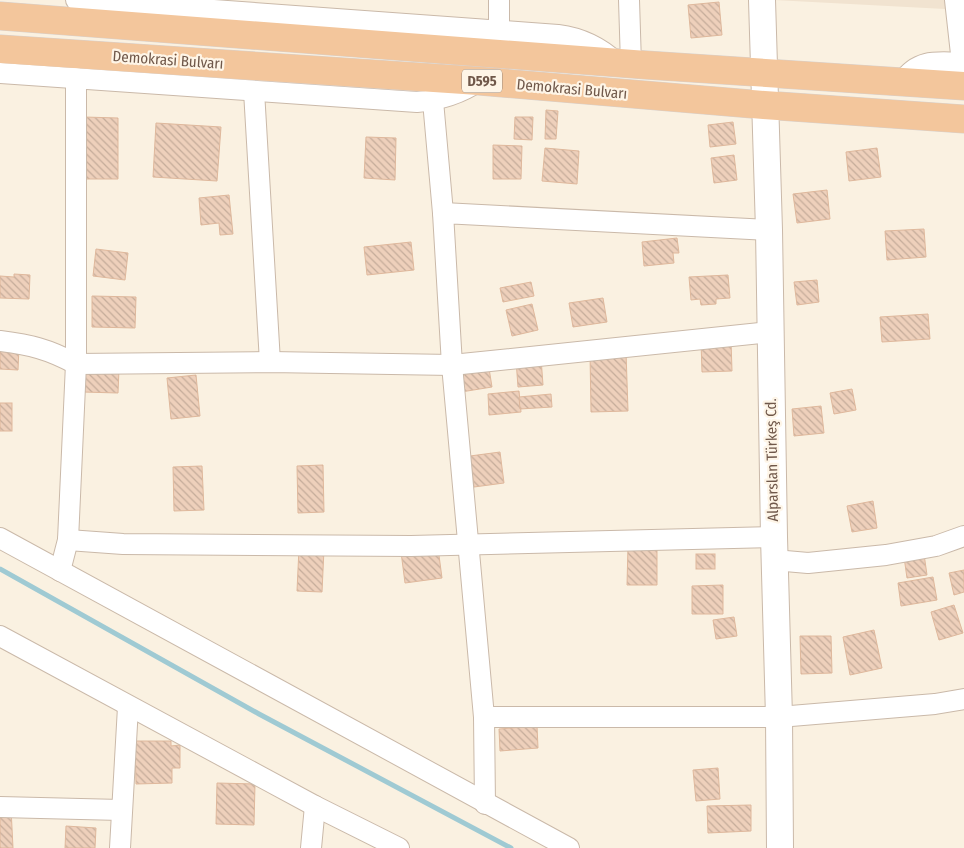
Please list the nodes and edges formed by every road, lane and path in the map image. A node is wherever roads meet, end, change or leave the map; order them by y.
1 (76, 0) edge
2 (499, 0) edge
3 (629, 0) edge
4 (762, 0) edge
5 (955, 0) edge
6 (100, 1) edge
7 (317, 9) edge
8 (0, 16) edge
9 (499, 30) junction
10 (0, 49) edge
11 (624, 63) junction
12 (963, 70) edge
13 (0, 73) edge
14 (764, 73) junction
15 (76, 78) junction
16 (479, 81) junction
17 (254, 91) junction
18 (433, 101) junction
19 (764, 105) junction
20 (961, 123) edge
21 (443, 213) junction
22 (769, 230) junction
23 (770, 332) junction
24 (0, 341) edge
25 (270, 362) junction
26 (76, 364) junction
27 (452, 365) junction
28 (964, 536) edge
29 (0, 538) edge
30 (68, 540) junction
31 (470, 544) junction
32 (774, 549) junction
33 (60, 571) junction
34 (0, 636) edge
35 (964, 699) edge
36 (128, 707) junction
37 (484, 716) junction
38 (779, 718) junction
39 (485, 804) junction
40 (0, 806) edge
41 (315, 806) junction
42 (121, 810) junction
43 (120, 848) edge
44 (312, 848) edge
45 (399, 848) edge
46 (568, 848) edge
47 (780, 848) edge

1 - 6 street
2 - 9 street
3 - 11 street
4 - 14 street, Alparslan Türkeş Cd.
5 - 12 street
6 - 7 street
7 - 9 street
8 - 11 highway, Demokrasi Bulvarı / D595
9 - 11 street
10 - 16 highway, Demokrasi Bulvarı / D595
11 - 14 highway, Demokrasi Bulvarı / D595
12 - 14 highway, Demokrasi Bulvarı / D595
13 - 15 street
14 - 19 street, Alparslan Türkeş Cd.
15 - 17 street
15 - 26 street
16 - 18 street
16 - 19 highway, Demokrasi Bulvarı / D595
17 - 18 street
17 - 25 street
18 - 21 street
19 - 20 highway, Demokrasi Bulvarı / D595
19 - 22 street, Alparslan Türkeş Cd.
21 - 22 street
21 - 27 street
22 - 23 street, Alparslan Türkeş Cd.
23 - 27 street
23 - 32 street, Alparslan Türkeş Cd.
24 - 26 street
25 - 26 street
25 - 27 street
26 - 30 street
27 - 31 street
28 - 32 street
29 - 33 street
30 - 31 street
30 - 33 street
31 - 32 street
31 - 37 street
32 - 38 street, Alparslan Türkeş Cd.
33 - 39 street
34 - 36 street
35 - 38 street
36 - 41 street
36 - 42 street
37 - 38 street
37 - 39 street
38 - 47 street, Alparslan Türkeş Cd.
39 - 46 street
40 - 42 street
41 - 44 street
41 - 45 street
42 - 43 street

